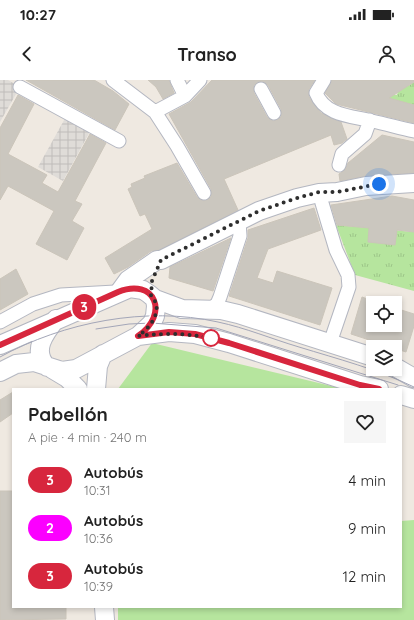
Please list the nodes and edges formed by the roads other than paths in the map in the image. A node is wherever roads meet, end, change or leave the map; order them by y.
1 (113, 80) edge
2 (177, 80) edge
3 (200, 80) edge
4 (324, 80) edge
5 (20, 87) dead end
6 (261, 88) dead end
7 (185, 96) junction
8 (155, 112) junction
9 (274, 113) dead end
10 (370, 120) junction
11 (414, 131) edge
12 (119, 141) dead end
13 (339, 165) dead end
14 (414, 183) edge
15 (319, 192) junction
16 (204, 194) dead end
17 (239, 222) junction
18 (161, 260) junction
19 (120, 291) junction
20 (153, 297) junction
21 (208, 311) junction
22 (57, 319) junction
23 (0, 322) edge
24 (138, 336) junction
25 (330, 343) junction
26 (0, 345) edge
27 (103, 354) junction
28 (366, 355) edge
29 (49, 368) junction
30 (402, 371) edge
31 (0, 372) edge
32 (414, 377) edge
33 (77, 388) edge
34 (96, 388) edge
35 (374, 388) edge
36 (402, 395) edge
37 (414, 399) edge
38 (93, 608) edge
39 (104, 608) edge
40 (94, 620) edge
41 (105, 620) edge

1 - 8 street
2 - 7 street
3 - 7 street
4 - 10 street
5 - 12 street
6 - 9 street
7 - 8 street
8 - 16 street
10 - 11 street
10 - 13 street
14 - 15 main road
15 - 17 main road
15 - 25 street
17 - 18 main road
17 - 21 street
18 - 19 main road
18 - 20 main road
19 - 20 main road
19 - 22 main road
19 - 23 street
20 - 21 main road
20 - 24 main road
21 - 25 main road
22 - 26 main road
22 - 29 main road
24 - 27 main road
24 - 35 main road
25 - 28 main road
27 - 29 main road
27 - 34 main road
29 - 31 main road
29 - 33 main road
30 - 32 main road
36 - 37 main road
38 - 40 main road
39 - 41 main road

